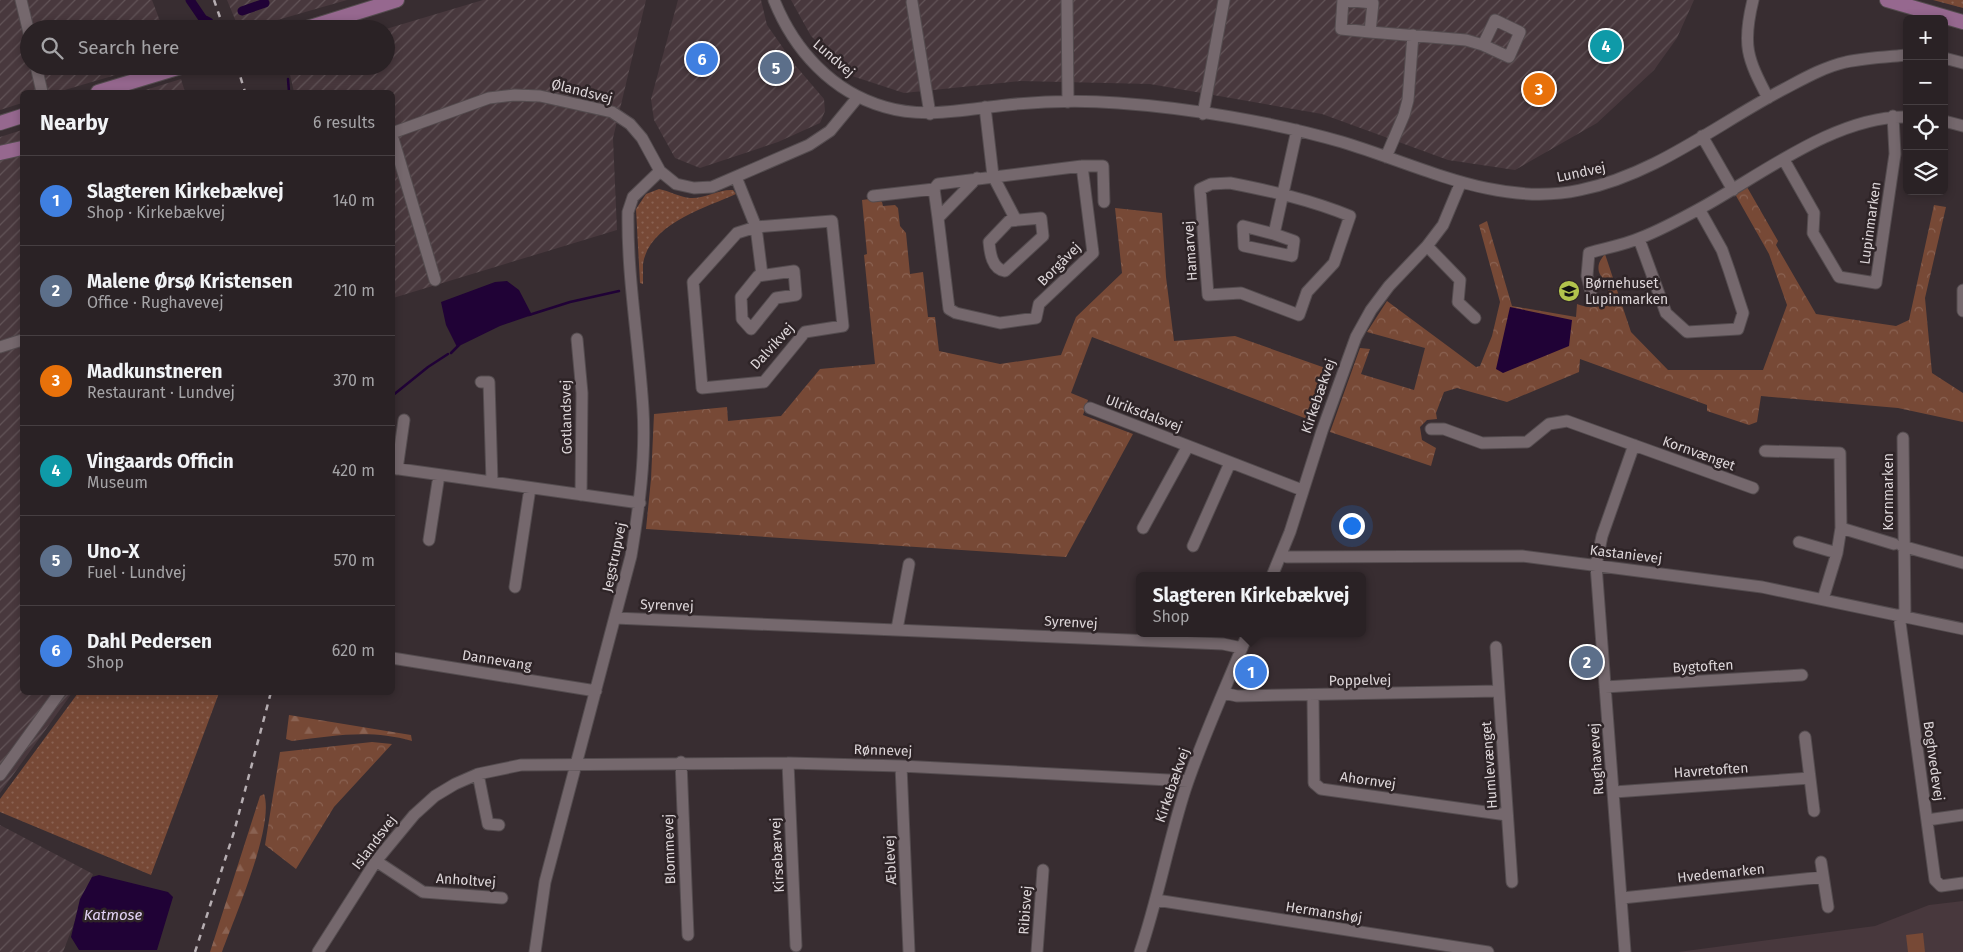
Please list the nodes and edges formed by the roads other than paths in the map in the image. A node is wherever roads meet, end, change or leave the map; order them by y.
1 (21, 0) edge
2 (396, 0) edge
3 (774, 0) edge
4 (1067, 0) edge
5 (1224, 0) edge
6 (1754, 0) edge
7 (1887, 0) edge
8 (912, 2) dead end
9 (26, 20) edge
10 (333, 20) edge
11 (1963, 22) edge
12 (1370, 32) dead end
13 (1413, 35) junction
14 (1483, 45) dead end
15 (1903, 56) edge
16 (1948, 59) edge
17 (1963, 64) edge
18 (38, 75) edge
19 (154, 75) edge
20 (42, 90) edge
21 (105, 90) edge
22 (858, 97) junction
23 (1768, 98) junction
24 (1068, 102) junction
25 (985, 107) junction
26 (930, 114) junction
27 (1204, 114) junction
28 (1893, 116) junction
29 (20, 117) edge
30 (1903, 117) edge
31 (1948, 122) edge
32 (0, 123) edge
33 (1963, 126) edge
34 (1297, 130) junction
35 (395, 133) edge
36 (1702, 136) junction
37 (395, 144) edge
38 (20, 148) edge
39 (0, 153) edge
40 (1386, 157) junction
41 (1784, 160) junction
42 (1082, 166) junction
43 (660, 171) junction
44 (993, 176) junction
45 (736, 177) junction
46 (977, 178) junction
47 (1461, 182) junction
48 (934, 189) junction
49 (1733, 190) junction
50 (1283, 193) junction
51 (872, 196) dead end
52 (1104, 202) dead end
53 (1699, 209) junction
54 (938, 218) junction
55 (1016, 220) junction
56 (756, 227) junction
57 (1274, 234) dead end
58 (1639, 239) junction
59 (1428, 246) junction
60 (762, 275) junction
61 (435, 280) dead end
62 (1963, 290) edge
63 (1592, 292) dead end
64 (1963, 311) edge
65 (1474, 318) dead end
66 (577, 339) dead end
67 (20, 341) edge
68 (0, 347) edge
69 (481, 382) dead end
70 (1090, 408) dead end
71 (404, 420) dead end
72 (1432, 429) dead end
73 (1903, 438) dead end
74 (1634, 445) junction
75 (1188, 446) junction
76 (1765, 452) dead end
77 (1230, 463) junction
78 (395, 469) edge
79 (439, 475) junction
80 (492, 482) junction
81 (530, 488) junction
82 (1753, 488) dead end
83 (1302, 490) junction
84 (581, 495) junction
85 (640, 503) junction
86 (1143, 528) dead end
87 (1841, 528) junction
88 (429, 540) dead end
89 (1799, 542) dead end
90 (1898, 545) junction
91 (1193, 546) dead end
92 (1836, 553) junction
93 (1281, 554) junction
94 (1963, 563) edge
95 (909, 564) dead end
96 (1596, 565) junction
97 (1274, 572) edge
98 (515, 587) dead end
99 (1822, 599) junction
100 (1902, 615) junction
101 (615, 618) junction
102 (1963, 629) edge
103 (897, 630) junction
104 (1246, 637) edge
105 (1496, 647) dead end
106 (1242, 648) junction
107 (395, 658) edge
108 (1802, 675) dead end
109 (1605, 687) junction
110 (1499, 691) junction
111 (596, 692) junction
112 (1223, 693) junction
113 (58, 695) edge
114 (1313, 696) junction
115 (1805, 737) dead end
116 (681, 762) junction
117 (577, 763) junction
118 (788, 763) junction
119 (901, 766) junction
120 (478, 774) junction
121 (0, 775) edge
122 (1810, 778) junction
123 (1188, 781) junction
124 (1614, 792) junction
125 (1814, 811) dead end
126 (1507, 815) junction
127 (1963, 815) edge
128 (1927, 820) junction
129 (499, 825) dead end
130 (376, 861) junction
131 (1821, 862) dead end
132 (1043, 870) dead end
133 (1824, 877) junction
134 (1512, 882) dead end
135 (1963, 883) edge
136 (502, 898) dead end
137 (1622, 898) junction
138 (1156, 900) junction
139 (1828, 907) dead end
140 (688, 935) dead end
141 (796, 946) dead end
142 (318, 952) edge
143 (535, 952) edge
144 (909, 952) edge
145 (1037, 952) edge
146 (1140, 952) edge
147 (1488, 952) edge
148 (1625, 952) edge

1 - 9 street
2 - 10 main road
3 - 22 street, Lundvej
4 - 24 street
5 - 27 street
6 - 23 street
7 - 11 main road
8 - 26 street
12 - 13 street
13 - 14 street
13 - 40 street
15 - 23 street, Lundvej
16 - 17 street
18 - 20 street
19 - 21 main road
22 - 26 street, Lundvej
22 - 45 street, Ølandsvej
23 - 36 street, Lundvej
24 - 25 street, Lundvej
24 - 27 street, Lundvej
25 - 26 street, Lundvej
25 - 44 street
27 - 34 street, Lundvej
28 - 30 street
28 - 41 street
28 - 41 street, Lupinmarken
29 - 32 main road
31 - 33 street
34 - 40 street, Lundvej
34 - 50 street
35 - 43 street, Ølandsvej
36 - 47 street, Lundvej
36 - 49 street
37 - 61 street, Ølandsvej
38 - 39 main road
40 - 47 street, Lundvej
41 - 49 street
42 - 44 street
42 - 52 street
42 - 54 street, Borgåvej
43 - 45 street, Ølandsvej
43 - 85 street, Jegstrupvej
44 - 46 street
44 - 55 street
45 - 56 street
46 - 48 street
46 - 54 street
47 - 59 street, Kirkebækvej
48 - 51 street
48 - 54 street, Borgåvej
49 - 53 street
50 - 50 street, Hamarvej
50 - 57 street
53 - 58 street
53 - 58 street
55 - 55 street
56 - 56 street, Dalvikvej
56 - 60 street
58 - 63 street
59 - 65 street
59 - 83 street, Kirkebækvej
60 - 60 street, Dalvikvej
62 - 64 street
66 - 84 street, Gotlandsvej
67 - 68 street
69 - 80 street
70 - 75 street, Ulriksdalsvej
71 - 78 street
72 - 74 street, Kornvænget
73 - 90 street, Kornmarken
74 - 82 street, Kornvænget
74 - 96 street
75 - 77 street, Ulriksdalsvej
75 - 86 street, Ulriksdalsvej
76 - 87 street
77 - 83 street, Ulriksdalsvej
77 - 91 street
78 - 79 street
79 - 80 street
79 - 88 street
80 - 81 street
81 - 84 street
81 - 98 street
83 - 93 street, Kirkebækvej
84 - 85 street
85 - 101 street, Jegstrupvej
87 - 90 street
87 - 92 street
89 - 92 street
90 - 94 street, Kornmarken
90 - 100 street, Kornmarken
92 - 99 street
93 - 96 street, Kastanievej
93 - 97 street, Kirkebækvej
95 - 103 street
96 - 99 street, Kastanievej
96 - 109 street, Rughavevej
99 - 100 street, Kastanievej
100 - 102 street, Kastanievej
100 - 128 street, Boghvedevej
101 - 103 street, Syrenvej
101 - 111 street, Jegstrupvej
103 - 106 street, Syrenvej
104 - 106 street, Kirkebækvej
105 - 110 street, Humlevænget
106 - 112 street, Kirkebækvej
107 - 111 street, Dannevang
108 - 109 street, Bygtoften
109 - 124 street, Rughavevej
110 - 114 street, Poppelvej
110 - 126 street, Humlevænget
111 - 117 street, Jegstrupvej
112 - 114 street, Poppelvej
112 - 123 street, Kirkebækvej
113 - 121 street
114 - 126 street, Ahornvej
115 - 122 street
116 - 117 street, Rønnevej
116 - 118 street, Rønnevej
116 - 140 street, Blommevej
117 - 120 street, Islandsvej
117 - 143 street, Jegstrupvej
118 - 119 street, Rønnevej
118 - 141 street, Kirsebærvej
119 - 123 street, Rønnevej
119 - 144 street, Æblevej
120 - 129 street
120 - 130 street, Islandsvej
122 - 124 street, Havretoften
122 - 125 street
123 - 138 street, Kirkebækvej
124 - 137 street, Rughavevej
126 - 134 street, Humlevænget
127 - 128 street
128 - 135 street, Boghvedevej
130 - 136 street, Anholtvej
130 - 142 street, Islandsvej
131 - 133 street
132 - 145 street, Ribisvej
133 - 137 street, Hvedemarken
133 - 139 street
137 - 148 street, Rughavevej
138 - 146 street, Kirkebækvej
138 - 147 street, Hermanshøj

